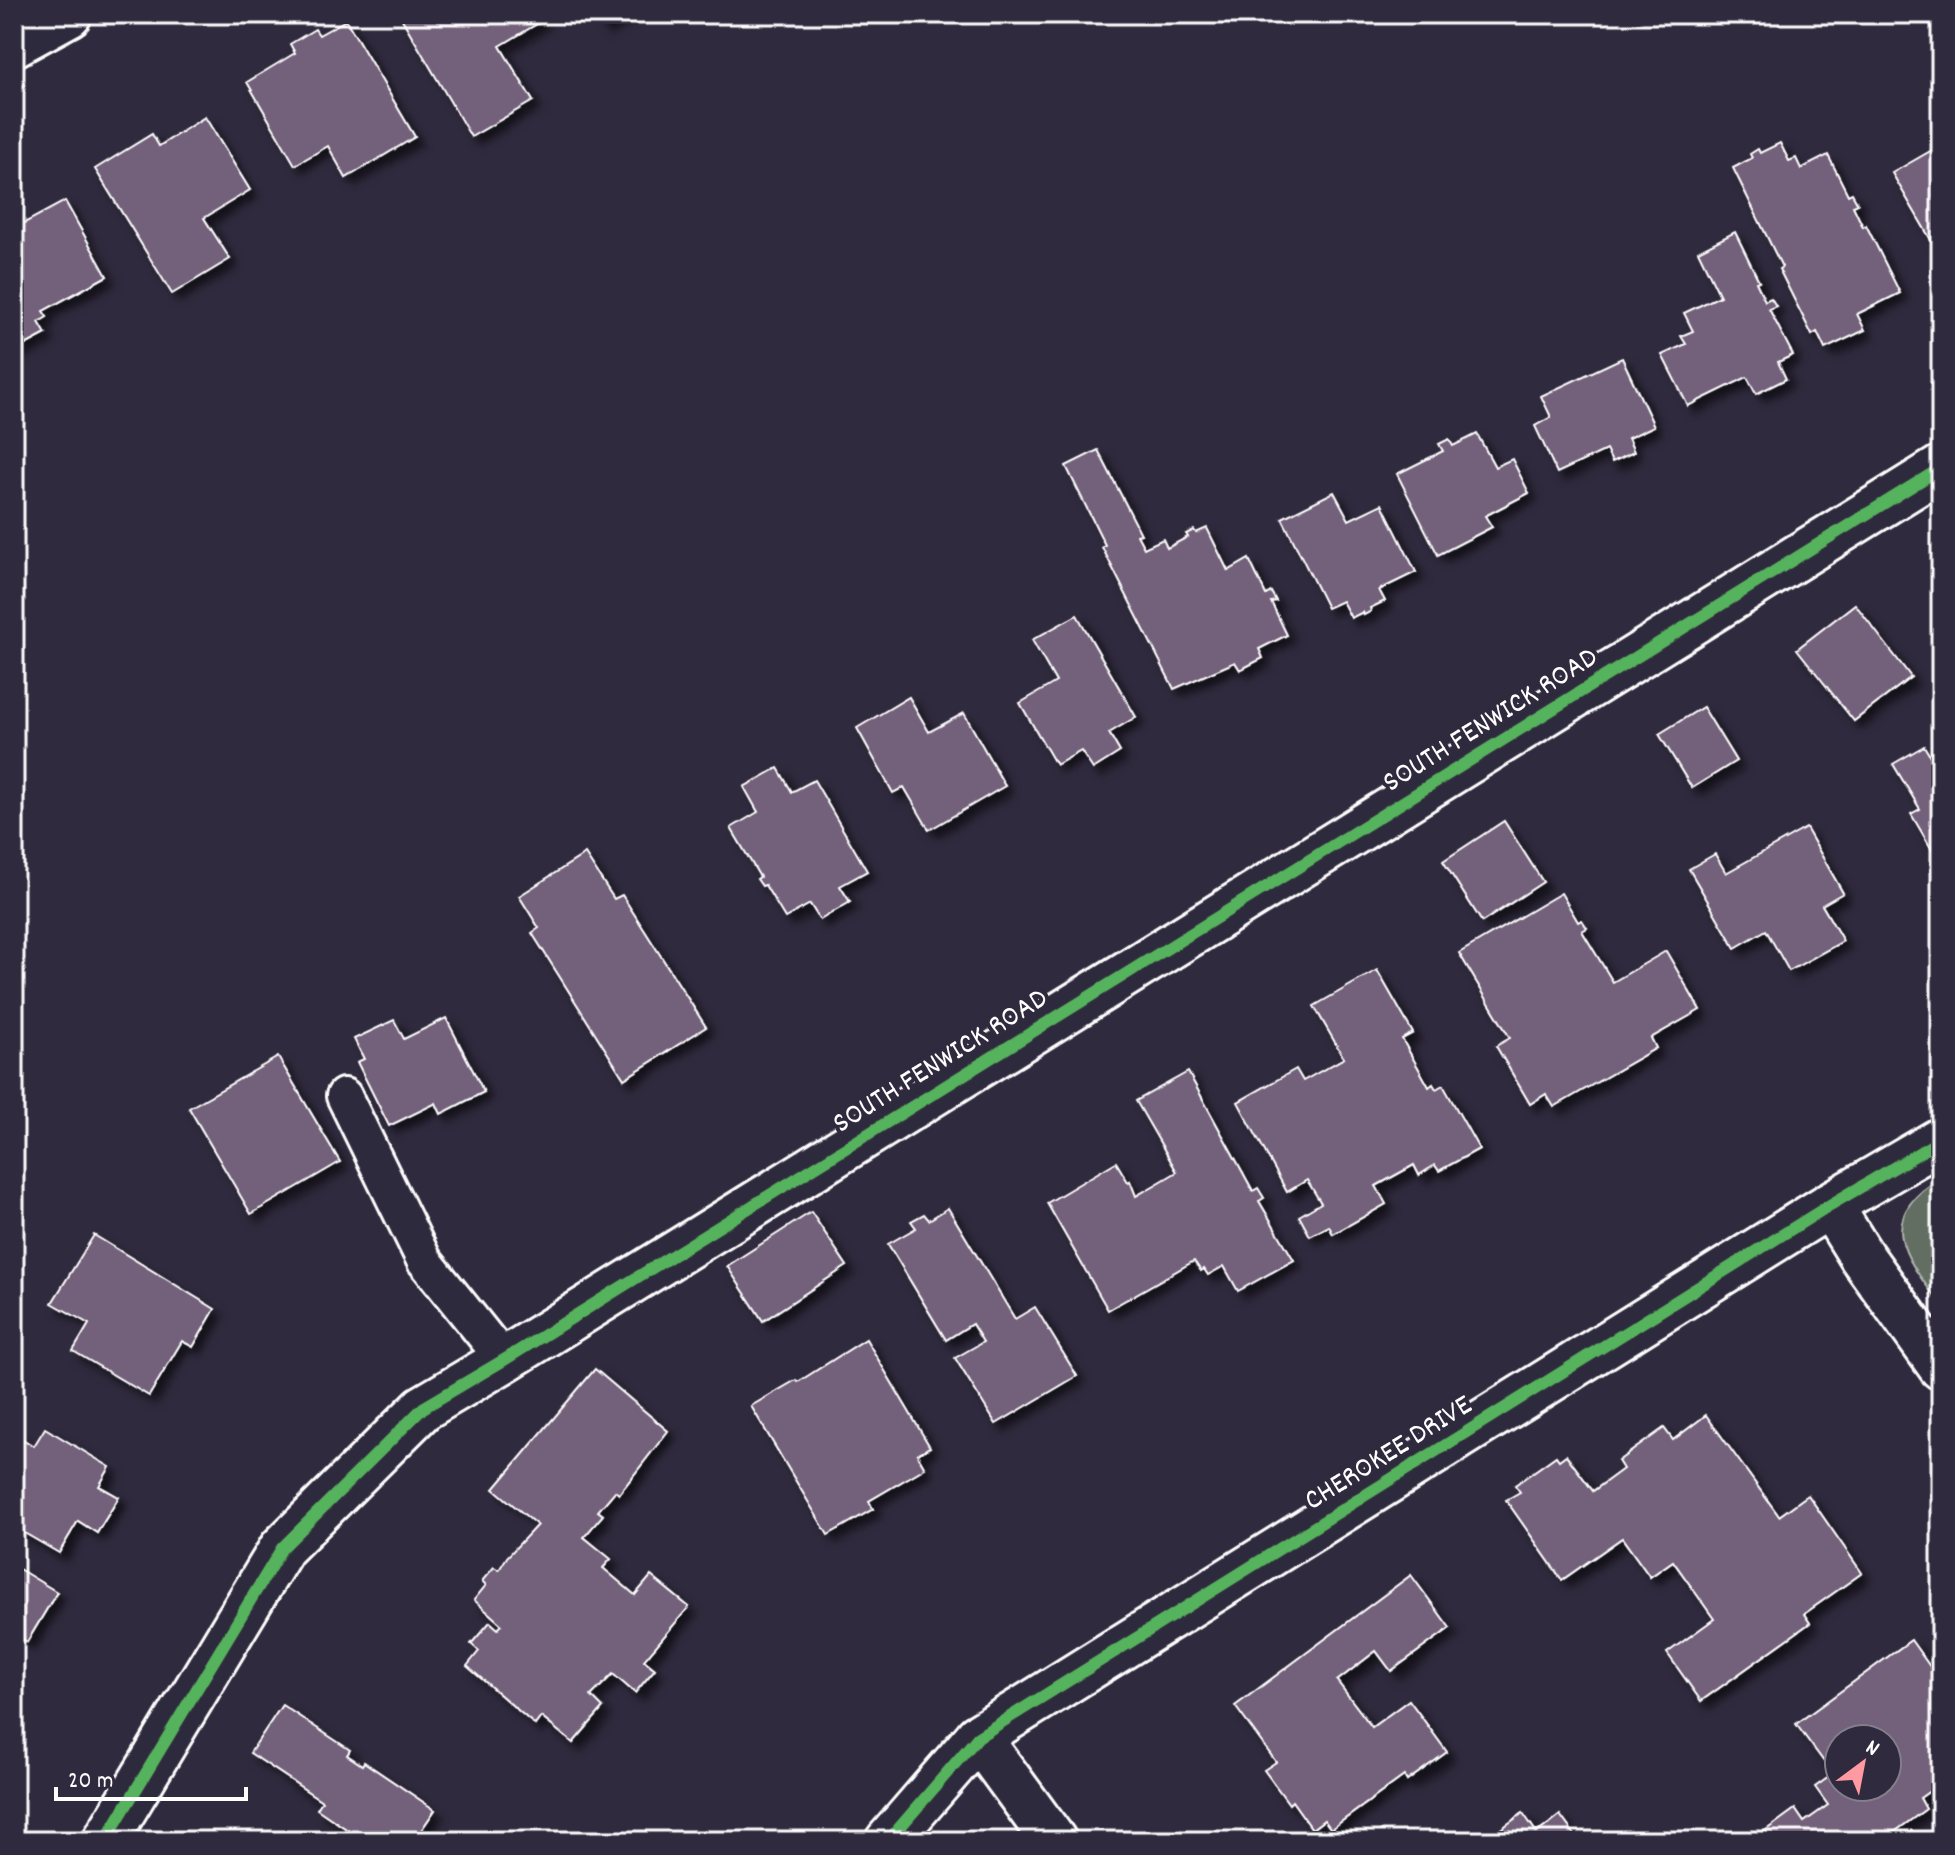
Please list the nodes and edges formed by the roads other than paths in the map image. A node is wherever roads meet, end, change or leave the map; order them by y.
1 (69, 14) edge
2 (14, 44) edge
3 (1941, 468) edge
4 (344, 1096) dead end
5 (1941, 1140) edge
6 (1830, 1205) junction
7 (504, 1360) junction
8 (1941, 1367) edge
9 (978, 1737) junction
10 (105, 1841) edge
11 (888, 1841) edge
12 (1054, 1841) edge

1 - 2 street
3 - 7 street, SOUTH FENWICK ROAD
4 - 7 lane
5 - 6 street, CHEROKEE DRIVE
6 - 8 street
6 - 9 street, CHEROKEE DRIVE
7 - 10 street, SOUTH FENWICK ROAD
9 - 11 street, CHEROKEE DRIVE
9 - 12 street

